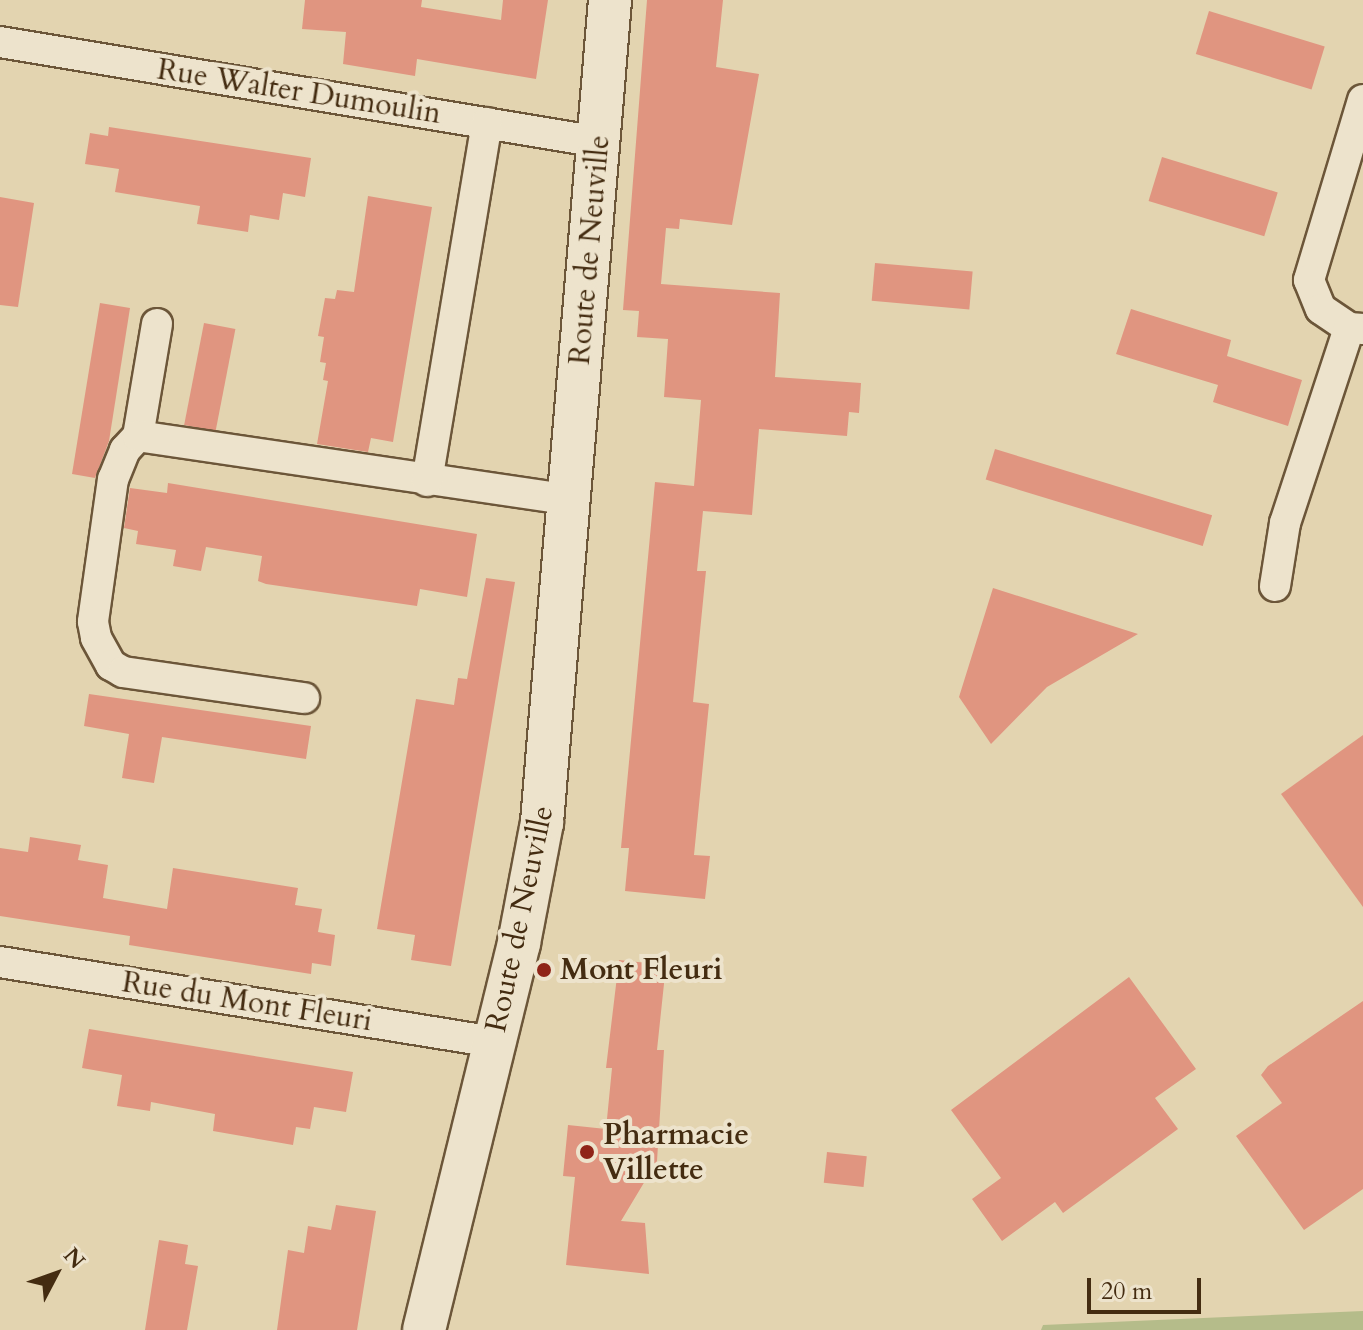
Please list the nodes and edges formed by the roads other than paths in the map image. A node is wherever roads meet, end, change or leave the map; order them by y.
1 (610, 0) edge
2 (0, 42) edge
3 (1363, 100) edge
4 (487, 123) junction
5 (599, 142) junction
6 (157, 324) dead end
7 (1356, 328) edge
8 (138, 436) junction
9 (427, 481) junction
10 (570, 500) junction
11 (1275, 586) dead end
12 (304, 698) dead end
13 (0, 962) edge
14 (494, 1042) junction
15 (424, 1330) edge

1 - 5 main road, Route de Neuville
2 - 4 street, Rue Walter Dumoulin
3 - 7 street
4 - 5 street, Rue Walter Dumoulin
4 - 9 street
5 - 10 main road, Route de Neuville
6 - 8 street
7 - 11 street
8 - 9 street
8 - 12 street
9 - 10 street
10 - 14 main road, Route de Neuville
13 - 14 street, Rue du Mont Fleuri
14 - 15 main road, Route de Neuville

